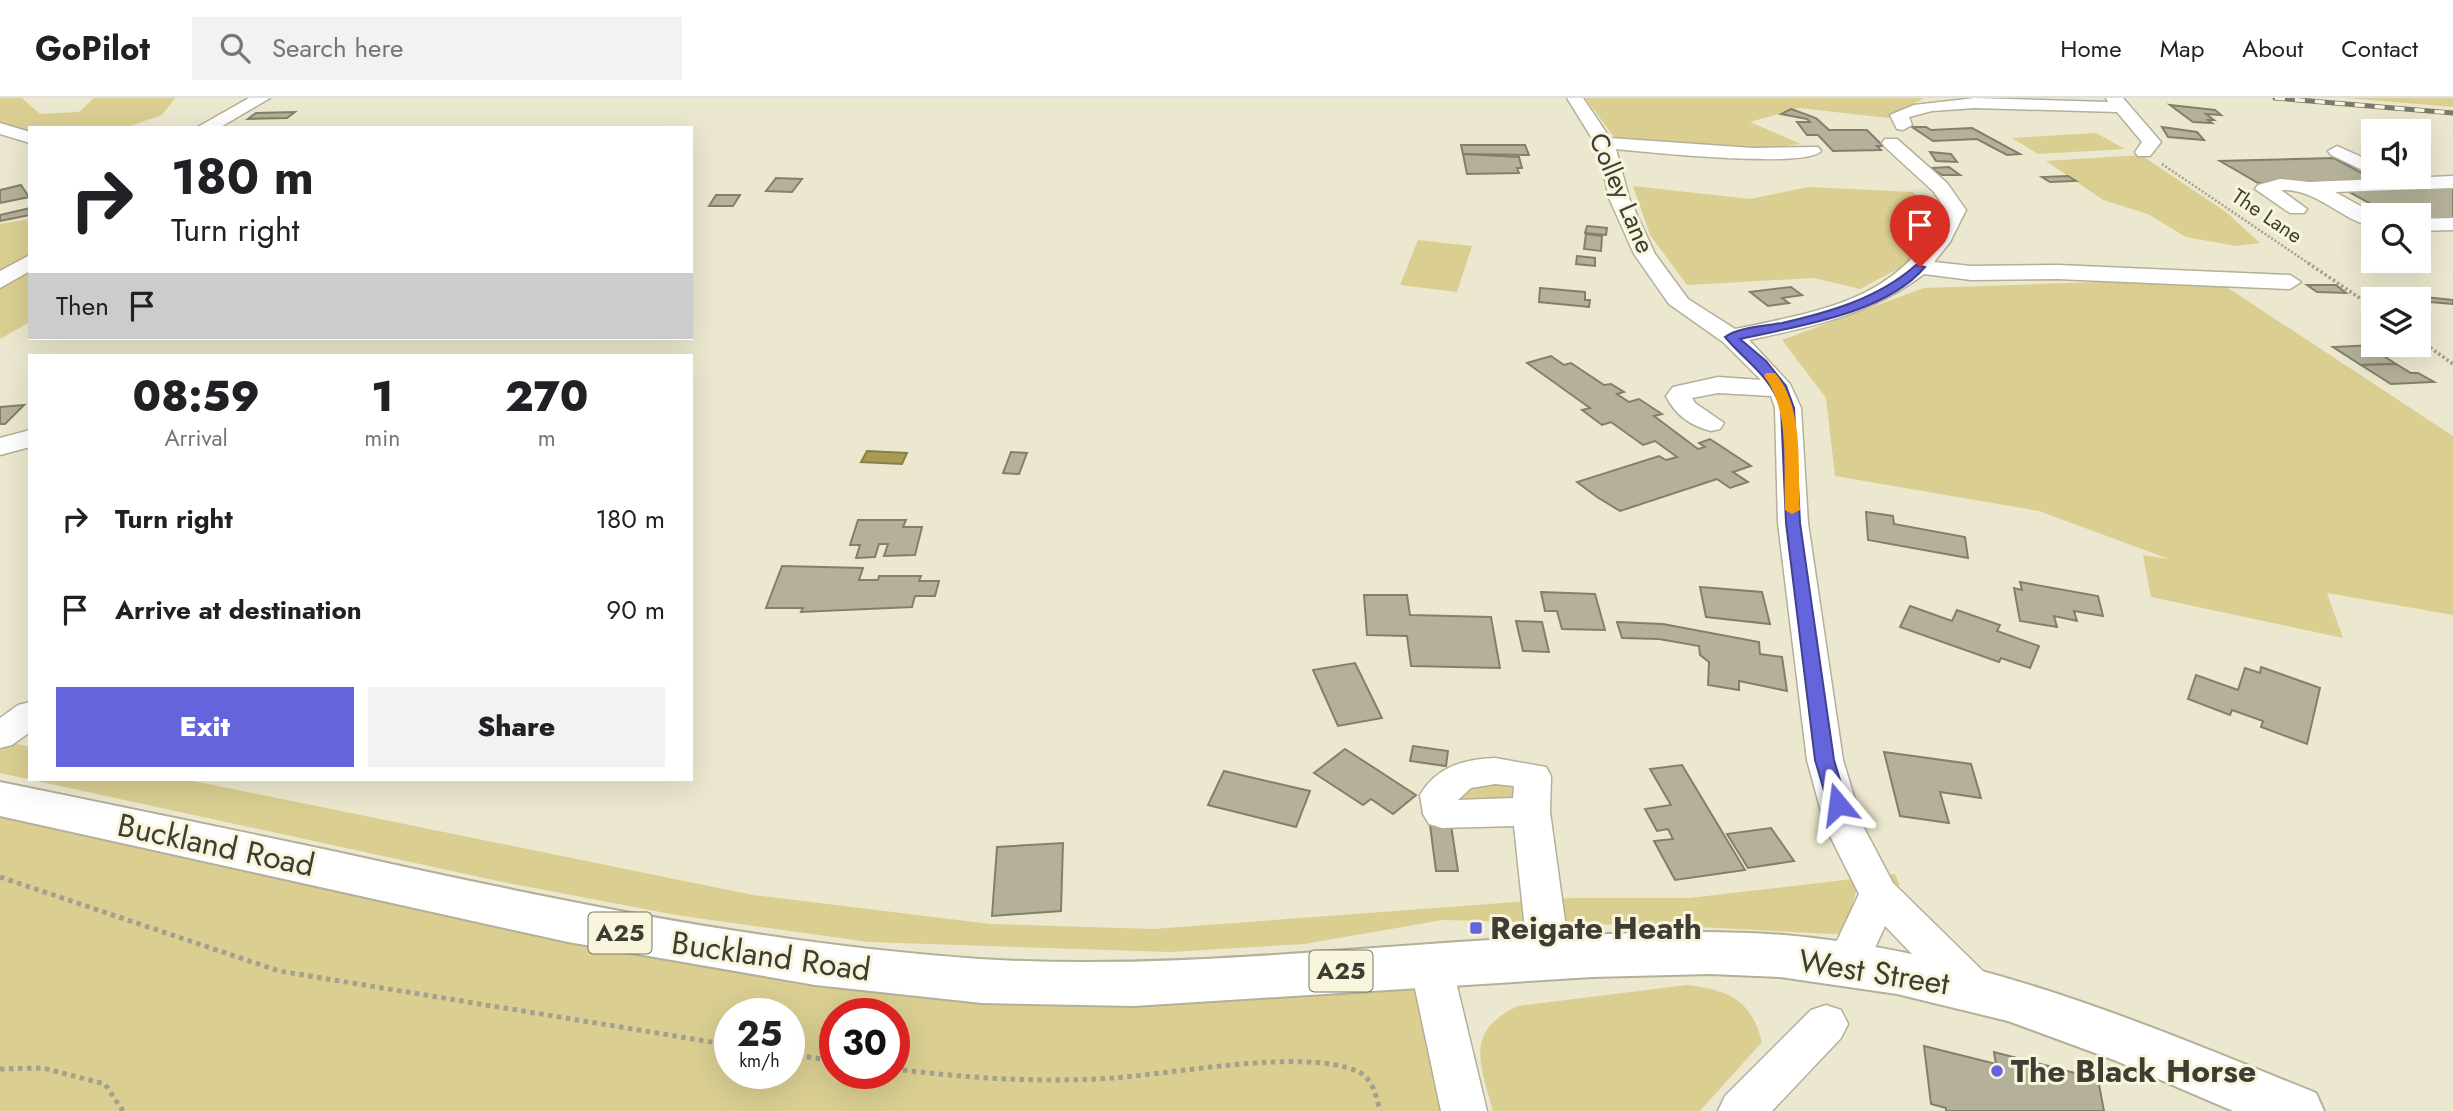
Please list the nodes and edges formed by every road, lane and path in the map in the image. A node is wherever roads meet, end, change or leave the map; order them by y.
1 (262, 98) edge
2 (1575, 98) edge
3 (2118, 103) edge
4 (1903, 125) dead end
5 (209, 126) edge
6 (0, 128) edge
7 (28, 137) edge
8 (1604, 143) junction
9 (1891, 143) dead end
10 (1812, 151) dead end
11 (2337, 151) dead end
12 (2144, 152) joint
13 (2361, 163) edge
14 (2453, 175) edge
15 (2431, 176) edge
16 (2453, 182) edge
17 (2311, 187) junction
18 (2297, 209) dead end
19 (2361, 214) edge
20 (2453, 224) edge
21 (2431, 225) edge
22 (28, 262) edge
23 (1920, 267) junction
24 (0, 281) edge
25 (2290, 282) dead end
26 (2361, 299) edge
27 (1731, 337) junction
28 (2431, 348) edge
29 (2453, 364) edge
30 (1781, 389) junction
31 (1711, 423) dead end
32 (28, 439) edge
33 (0, 447) edge
34 (0, 799) edge
35 (1531, 812) dead end
36 (0, 877) edge
37 (1879, 894) junction
38 (1549, 957) junction
39 (1847, 964) junction
40 (1431, 965) junction
41 (1972, 988) junction
42 (1826, 1024) dead end
43 (714, 1042) edge
44 (0, 1069) edge
45 (910, 1071) edge
46 (123, 1111) edge
47 (1380, 1111) edge
48 (1464, 1111) edge
49 (1741, 1111) edge
50 (2296, 1111) edge

1 - 5 street
2 - 8 street, Colley Lane
3 - 4 street
3 - 12 street
6 - 7 street
8 - 10 street
8 - 27 street, Colley Lane
9 - 23 street
11 - 13 street
12 - 26 path, The Lane
14 - 15 street
16 - 17 street
17 - 18 street
17 - 19 street
20 - 21 street
22 - 24 street
23 - 25 street
23 - 27 street
27 - 30 street, Colley Lane
28 - 29 path
30 - 31 street
30 - 37 street, Colley Lane
32 - 33 street
34 - 40 main road, Buckland Road / A25
35 - 38 street
36 - 43 path
37 - 39 street
37 - 41 street, Colley Lane
38 - 39 main road, West Street / A25
38 - 40 main road, West Street / A25
39 - 41 main road, West Street / A25
40 - 48 street
41 - 50 main road, West Street / A25
42 - 49 street
44 - 46 path
45 - 47 path

